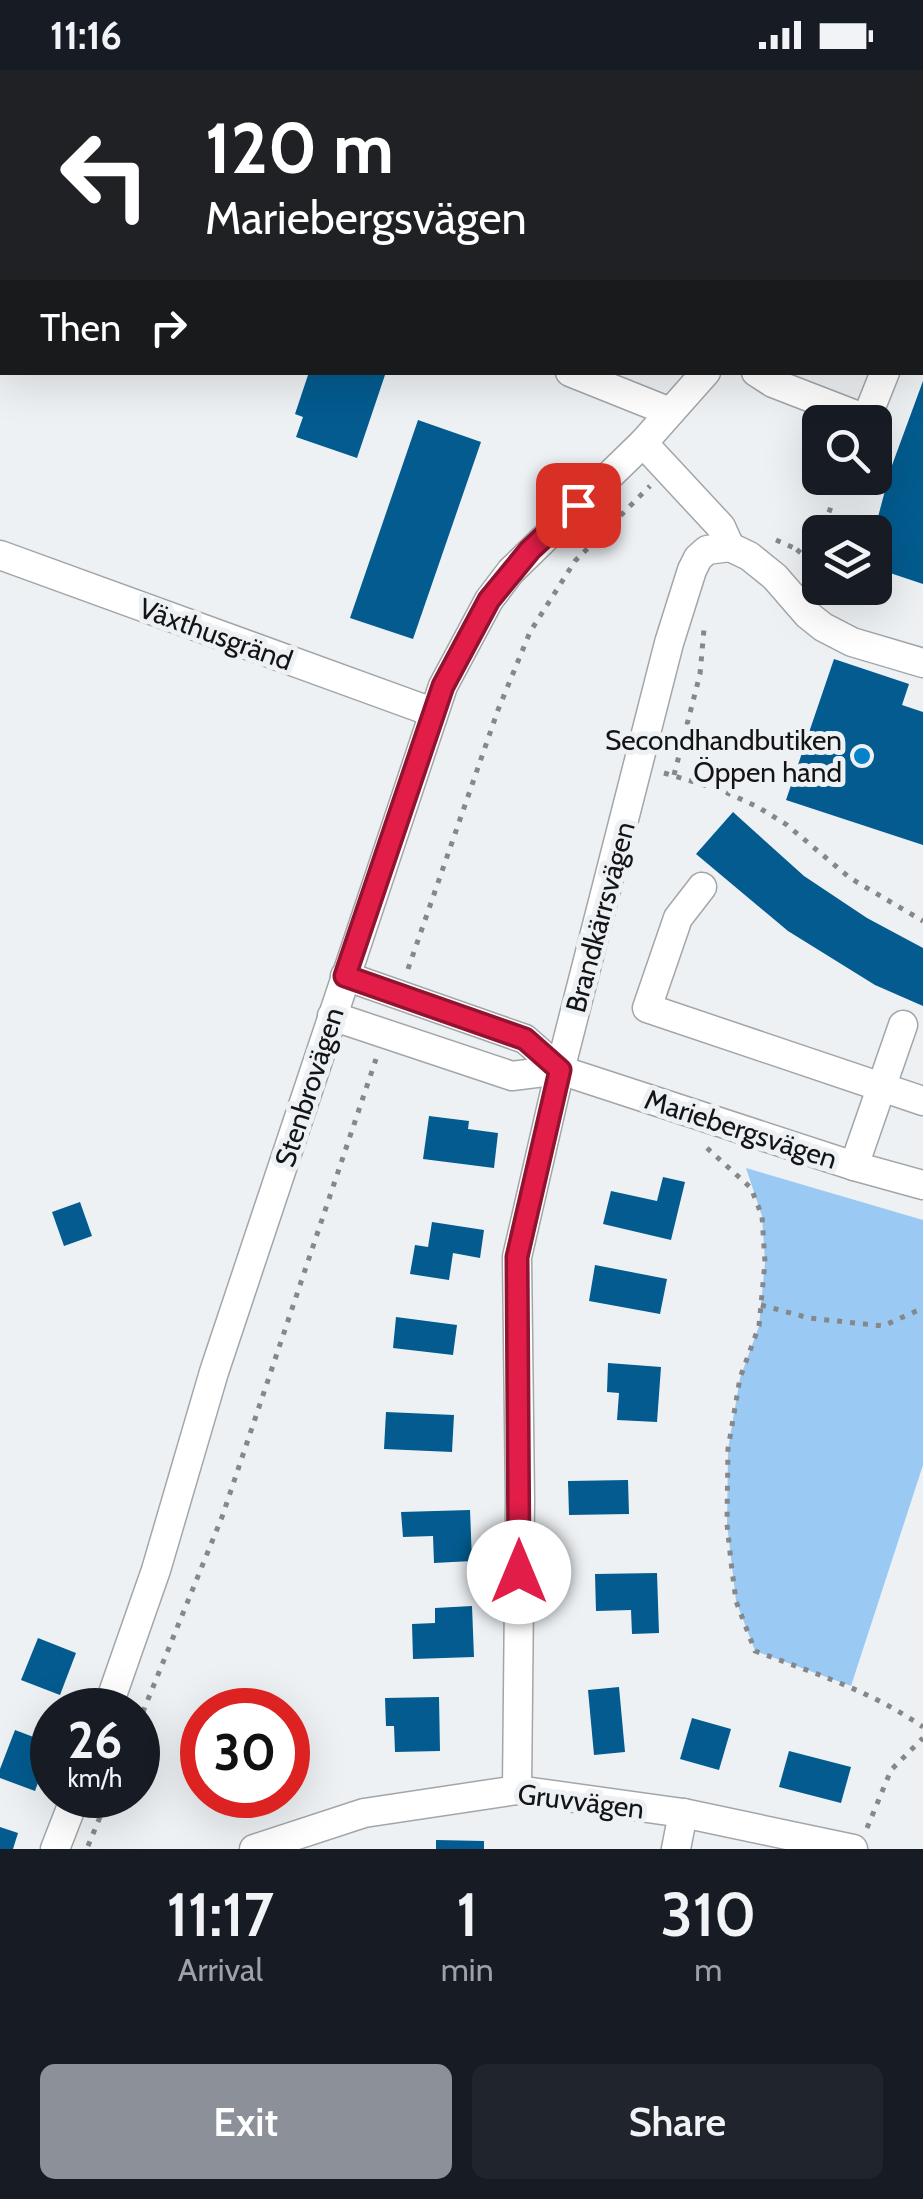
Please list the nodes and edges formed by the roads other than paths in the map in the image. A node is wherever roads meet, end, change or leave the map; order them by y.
1 (578, 375) edge
2 (703, 375) edge
3 (761, 375) edge
4 (884, 375) edge
5 (827, 405) edge
6 (872, 405) edge
7 (670, 412) junction
8 (643, 444) junction
9 (730, 547) junction
10 (0, 555) edge
11 (923, 663) edge
12 (432, 712) junction
13 (702, 886) dead end
14 (345, 976) junction
15 (332, 1016) junction
16 (904, 1026) dead end
17 (560, 1070) junction
18 (881, 1088) junction
19 (923, 1101) edge
20 (854, 1166) junction
21 (923, 1184) edge
22 (115, 1688) edge
23 (517, 1790) junction
24 (683, 1813) junction
25 (67, 1818) edge
26 (858, 1841) edge
27 (55, 1849) edge
28 (254, 1849) edge
29 (676, 1849) edge

1 - 7 street
2 - 7 street, Stenbrovägen
3 - 5 street
4 - 6 street
7 - 8 street, Stenbrovägen
8 - 9 street
8 - 12 street, Stenbrovägen
9 - 11 street
9 - 17 street, Brandkärrsvägen
10 - 12 street, Växthusgränd
12 - 14 street, Stenbrovägen
13 - 18 street
14 - 15 street, Stenbrovägen
14 - 17 street, Mariebergsvägen
15 - 17 street, Mariebergsvägen
15 - 22 street, Stenbrovägen
16 - 18 street
17 - 20 street, Mariebergsvägen
17 - 23 street, Brandkärrsvägen
18 - 19 street
18 - 20 street
20 - 21 street, Mariebergsvägen
23 - 24 street, Gruvvägen
23 - 28 street, Gruvvägen
24 - 26 street, Gruvvägen
24 - 29 street
25 - 27 street

